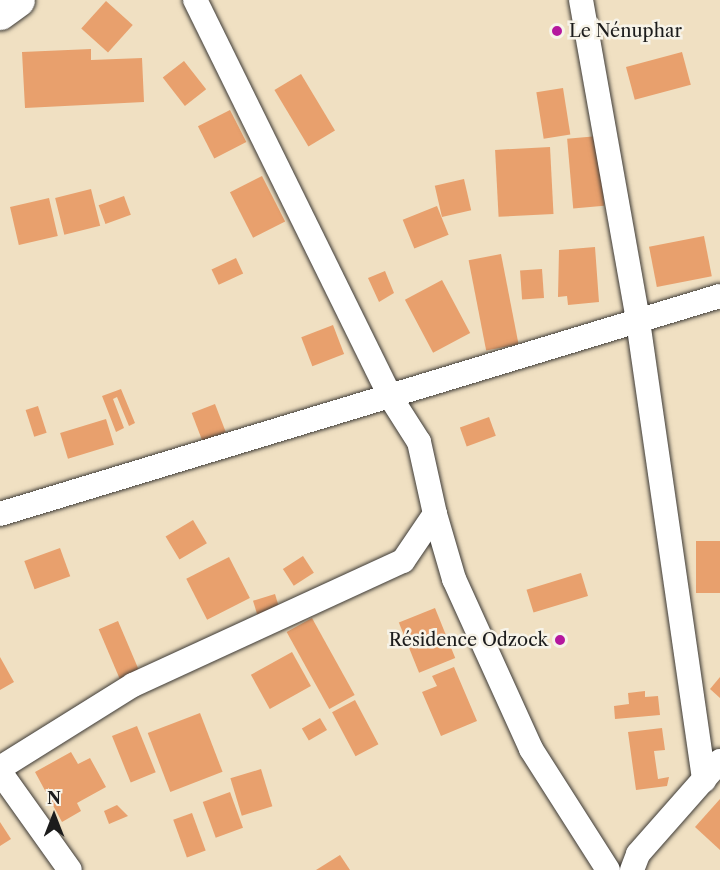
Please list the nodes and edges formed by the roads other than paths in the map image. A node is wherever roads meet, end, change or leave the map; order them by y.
1 (18, 0) edge
2 (195, 0) edge
3 (580, 0) edge
4 (0, 13) edge
5 (720, 296) edge
6 (638, 321) junction
7 (391, 398) junction
8 (0, 514) edge
9 (435, 514) junction
10 (720, 761) edge
11 (0, 770) edge
12 (704, 780) junction
13 (70, 870) edge
14 (608, 870) edge
15 (632, 870) edge

1 - 4 highway
2 - 7 street
3 - 6 street
5 - 6 street
6 - 7 street
6 - 12 street
7 - 8 street
7 - 9 street
9 - 11 street
9 - 14 street
10 - 12 street
11 - 13 street
12 - 15 street

